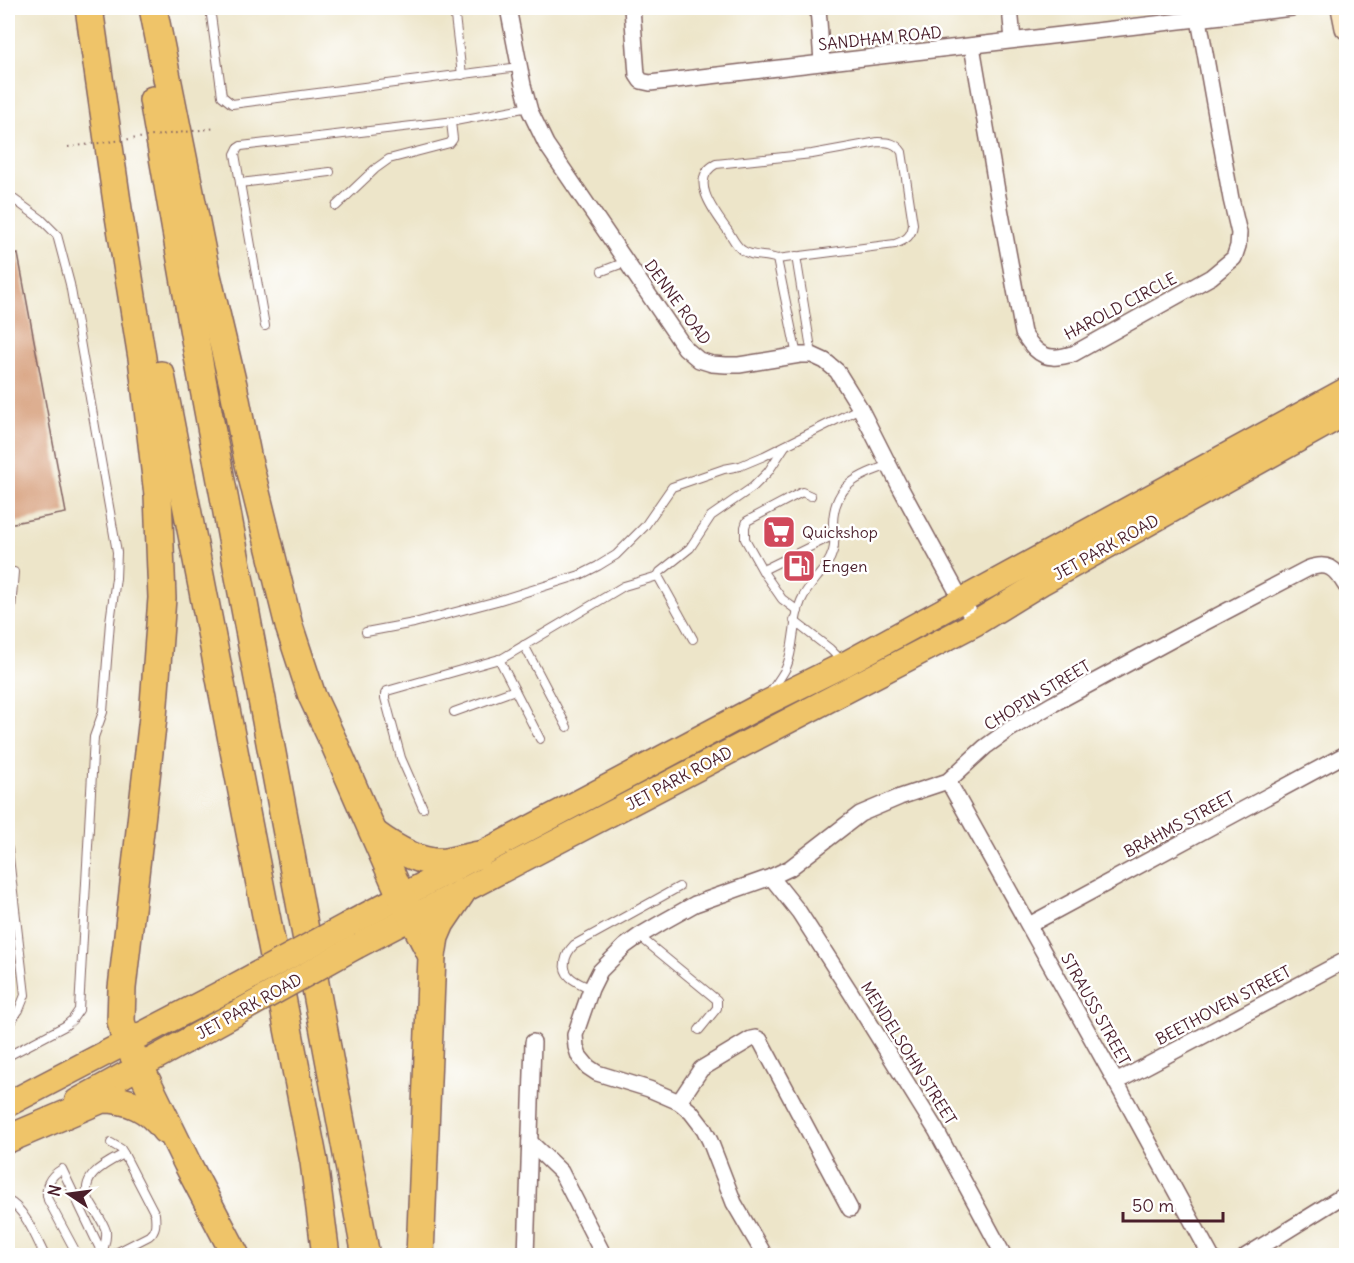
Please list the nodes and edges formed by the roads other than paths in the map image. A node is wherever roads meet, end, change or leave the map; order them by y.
1 (89, 8) edge
2 (95, 8) edge
3 (137, 8) edge
4 (153, 8) edge
5 (210, 8) edge
6 (454, 8) edge
7 (508, 8) edge
8 (632, 8) edge
9 (818, 8) edge
10 (1010, 8) edge
11 (1292, 8) edge
12 (1342, 8) edge
13 (1197, 13) edge
14 (1347, 28) edge
15 (1013, 40) junction
16 (972, 46) junction
17 (822, 62) junction
18 (519, 67) junction
19 (462, 75) junction
20 (529, 107) junction
21 (451, 122) junction
22 (330, 172) dead end
23 (240, 183) junction
24 (8, 195) edge
25 (336, 207) dead end
26 (796, 256) junction
27 (777, 259) junction
28 (626, 262) junction
29 (602, 271) dead end
30 (265, 326) dead end
31 (804, 356) junction
32 (1347, 383) edge
33 (1347, 390) edge
34 (1320, 405) junction
35 (860, 408) junction
36 (1347, 413) edge
37 (786, 444) junction
38 (889, 465) junction
39 (811, 495) dead end
40 (834, 535) junction
41 (763, 570) junction
42 (14, 572) dead end
43 (658, 576) junction
44 (1347, 586) edge
45 (962, 601) junction
46 (798, 611) junction
47 (795, 621) junction
48 (976, 623) junction
49 (366, 632) dead end
50 (693, 639) dead end
51 (8, 645) edge
52 (524, 645) junction
53 (499, 659) junction
54 (844, 664) junction
55 (514, 690) junction
56 (758, 707) junction
57 (454, 712) dead end
58 (567, 727) dead end
59 (540, 739) dead end
60 (1347, 754) edge
61 (948, 781) junction
62 (423, 808) dead end
63 (375, 834) junction
64 (8, 849) edge
65 (479, 855) junction
66 (771, 877) junction
67 (679, 887) dead end
68 (462, 892) junction
69 (407, 907) junction
70 (1029, 925) junction
71 (353, 935) junction
72 (639, 936) junction
73 (432, 956) junction
74 (1347, 960) edge
75 (591, 989) junction
76 (8, 1025) edge
77 (699, 1030) dead end
78 (126, 1042) junction
79 (533, 1042) dead end
80 (8, 1056) edge
81 (140, 1067) junction
82 (1116, 1082) junction
83 (679, 1102) junction
84 (8, 1104) edge
85 (8, 1139) edge
86 (530, 1142) junction
87 (111, 1143) dead end
88 (124, 1154) junction
89 (188, 1163) junction
90 (1347, 1194) edge
91 (8, 1201) edge
92 (850, 1209) dead end
93 (105, 1255) edge
94 (45, 1256) edge
95 (78, 1256) edge
96 (236, 1256) edge
97 (326, 1256) edge
98 (366, 1256) edge
99 (420, 1256) edge
100 (526, 1256) edge
101 (604, 1256) edge
102 (765, 1256) edge
103 (1004, 1256) edge
104 (1211, 1256) edge
105 (1246, 1256) edge

1 - 78 highway
2 - 97 highway
3 - 98 highway
4 - 63 highway
5 - 19 lane
6 - 19 lane
7 - 18 street, DENNE ROAD
8 - 17 street, SANDHAM ROAD
9 - 17 street
10 - 15 street
11 - 13 street, SANDHAM ROAD
12 - 14 main road
13 - 15 street, SANDHAM ROAD
13 - 16 street, HAROLD CIRCLE
15 - 16 street, SANDHAM ROAD
16 - 17 street, SANDHAM ROAD
18 - 19 lane
18 - 20 street, DENNE ROAD
20 - 21 lane
20 - 28 street, DENNE ROAD
21 - 23 lane
21 - 25 lane
22 - 23 lane
23 - 30 lane
24 - 80 lane
26 - 27 lane
26 - 27 lane
26 - 31 lane
27 - 31 lane
28 - 29 lane
28 - 31 street, DENNE ROAD
31 - 35 street
32 - 34 main road
33 - 34 main road, JET PARK ROAD
34 - 45 main road, JET PARK ROAD
35 - 37 lane
35 - 38 street
36 - 48 main road, JET PARK ROAD
37 - 43 lane
37 - 49 lane
38 - 40 lane
38 - 45 street
39 - 41 lane
40 - 41 lane
40 - 46 lane
41 - 46 lane
42 - 51 lane
43 - 50 lane
43 - 52 lane
44 - 61 street, CHOPIN STREET
45 - 48 street
45 - 54 main road, JET PARK ROAD
46 - 47 lane
47 - 54 lane
47 - 56 lane
48 - 68 main road, JET PARK ROAD
52 - 53 lane
52 - 58 lane
53 - 55 lane
53 - 62 lane
54 - 56 main road, JET PARK ROAD
55 - 57 lane
55 - 59 lane
56 - 65 main road, JET PARK ROAD
60 - 70 street, BRAHMS STREET
61 - 66 street, CHOPIN STREET
61 - 70 street, STRAUSS STREET
63 - 65 highway
63 - 69 highway
64 - 76 lane
65 - 69 main road, JET PARK ROAD
66 - 72 street, CHOPIN STREET
66 - 103 street, MENDELSOHN STREET
67 - 75 lane
68 - 69 main road, JET PARK ROAD
68 - 73 highway
69 - 71 main road, JET PARK ROAD
69 - 73 highway
70 - 82 street, STRAUSS STREET
71 - 78 main road, JET PARK ROAD, bridge
71 - 81 main road, JET PARK ROAD, bridge
72 - 75 street, CHOPIN STREET
72 - 77 lane
73 - 99 highway
74 - 82 street, BEETHOVEN STREET
75 - 83 street, CHOPIN STREET
78 - 81 highway
78 - 84 main road, JET PARK ROAD
79 - 86 street
81 - 85 main road, JET PARK ROAD
81 - 89 highway
82 - 104 street, STRAUSS STREET
83 - 92 street
83 - 102 street
85 - 89 highway
86 - 100 street
86 - 101 street
87 - 88 lane
88 - 93 lane
88 - 93 lane
89 - 96 highway
90 - 105 street
91 - 94 lane
93 - 95 lane

